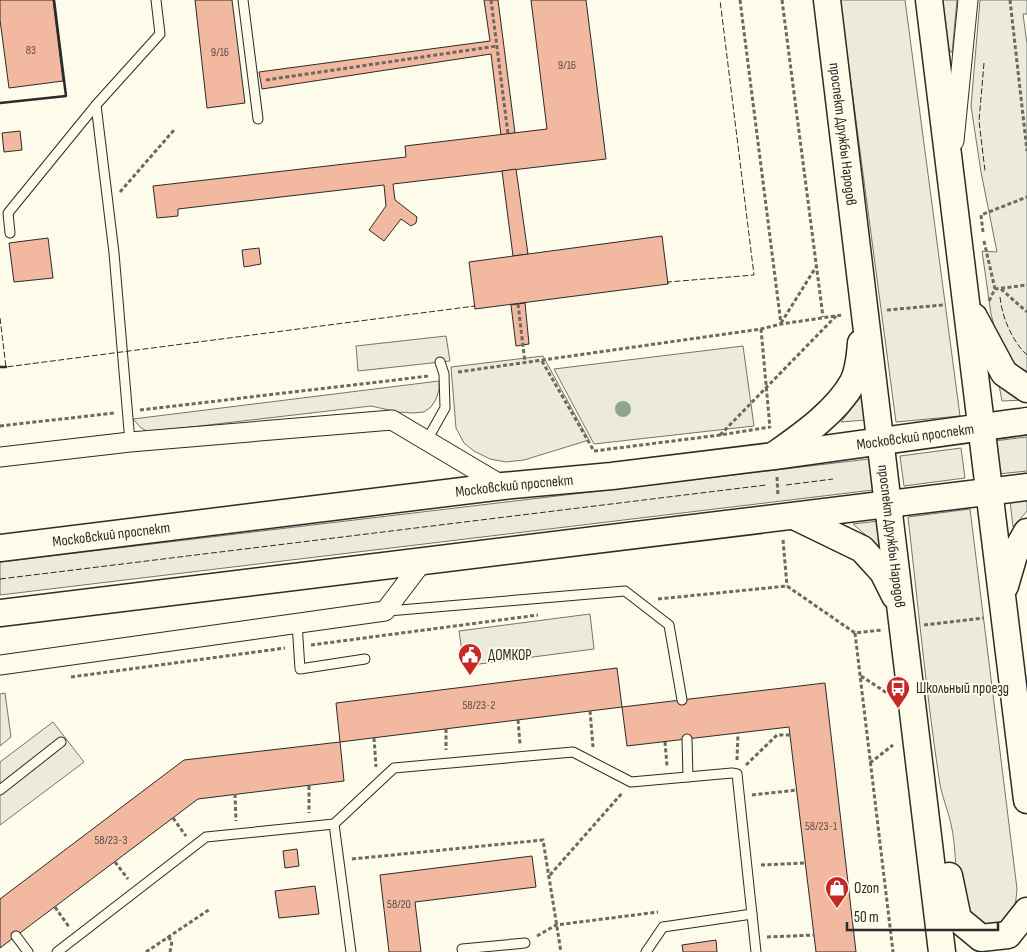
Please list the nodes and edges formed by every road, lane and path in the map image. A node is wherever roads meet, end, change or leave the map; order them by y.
1 (156, 0) edge
2 (243, 0) edge
3 (491, 0) edge
4 (740, 0) edge
5 (782, 0) edge
6 (827, 0) edge
7 (929, 0) edge
8 (968, 0) edge
9 (1010, 0) edge
10 (497, 46) junction
11 (253, 81) junction
12 (96, 105) junction
13 (258, 119) dead end
14 (174, 130) dead end
15 (508, 134) dead end
16 (1027, 152) edge
17 (951, 177) junction
18 (1027, 197) edge
19 (108, 205) junction
20 (10, 233) dead end
21 (816, 267) junction
22 (1027, 285) edge
23 (995, 289) junction
24 (1001, 289) junction
25 (967, 303) junction
26 (518, 304) dead end
27 (1027, 312) edge
28 (863, 313) junction
29 (836, 316) junction
30 (823, 317) junction
31 (781, 324) junction
32 (761, 329) junction
33 (542, 361) junction
34 (440, 362) dead end
35 (525, 363) junction
36 (444, 374) junction
37 (767, 387) junction
38 (1027, 389) edge
39 (128, 412) junction
40 (1027, 421) edge
41 (0, 426) edge
42 (982, 427) junction
43 (720, 435) junction
44 (427, 440) junction
45 (880, 441) junction
46 (130, 442) junction
47 (0, 457) edge
48 (775, 463) junction
49 (503, 486) junction
50 (1027, 487) edge
51 (989, 492) junction
52 (888, 505) junction
53 (786, 518) junction
54 (1027, 532) edge
55 (0, 548) edge
56 (423, 561) junction
57 (787, 586) junction
58 (1002, 597) junction
59 (638, 601) junction
60 (900, 607) junction
61 (385, 611) junction
62 (0, 614) edge
63 (541, 614) dead end
64 (983, 618) dead end
65 (296, 623) junction
66 (920, 626) dead end
67 (887, 630) dead end
68 (855, 632) junction
69 (298, 647) junction
70 (365, 659) dead end
71 (0, 665) edge
72 (860, 676) junction
73 (67, 677) dead end
74 (889, 695) dead end
75 (682, 700) dead end
76 (590, 711) dead end
77 (518, 720) dead end
78 (446, 728) dead end
79 (738, 733) dead end
80 (790, 735) dead end
81 (374, 738) dead end
82 (686, 739) dead end
83 (61, 742) dead end
84 (665, 742) dead end
85 (521, 757) junction
86 (594, 762) junction
87 (447, 763) junction
88 (1026, 773) edge
89 (737, 774) junction
90 (688, 777) junction
91 (667, 778) junction
92 (631, 782) junction
93 (377, 784) junction
94 (308, 786) dead end
95 (0, 790) edge
96 (797, 790) dead end
97 (923, 792) junction
98 (235, 794) dead end
99 (739, 796) junction
100 (1027, 800) edge
101 (173, 818) dead end
102 (334, 824) junction
103 (310, 826) junction
104 (237, 834) junction
105 (194, 846) junction
106 (339, 860) junction
107 (115, 862) dead end
108 (805, 863) dead end
109 (747, 866) junction
110 (549, 876) junction
111 (136, 891) junction
112 (55, 907) dead end
113 (210, 909) dead end
114 (1027, 912) edge
115 (752, 914) junction
116 (556, 925) junction
117 (664, 927) junction
118 (814, 935) dead end
119 (16, 936) dead end
120 (76, 937) junction
121 (168, 937) junction
122 (755, 938) junction
123 (525, 943) joint
124 (28, 952) edge
125 (57, 952) edge
126 (149, 952) edge
127 (170, 952) edge
128 (351, 952) edge
129 (463, 952) edge
130 (561, 952) edge
131 (646, 952) edge
132 (756, 952) edge
133 (893, 952) edge
134 (942, 952) edge

1 - 12 lane
2 - 11 lane
3 - 10 path
4 - 31 path
5 - 21 path
6 - 28 main road, проспект Дружбы Народов
7 - 17 main road
8 - 17 street
9 - 16 path
10 - 11 path
10 - 15 path
11 - 13 lane
12 - 19 lane
12 - 20 lane
14 - 19 path
17 - 25 main road
18 - 23 path
19 - 39 lane
21 - 30 path
21 - 31 path
22 - 24 path
23 - 24 path
23 - 25 path
24 - 27 path
25 - 28 path
25 - 38 main road
25 - 42 main road
26 - 35 path
28 - 29 path
28 - 45 main road, проспект Дружбы Народов
28 - 48 main road
29 - 30 path
29 - 37 path
30 - 31 path
31 - 32 path
32 - 33 path
32 - 37 path
33 - 35 path
33 - 43 path
34 - 36 lane
35 - 36 path
36 - 39 path
36 - 44 lane
37 - 43 path
37 - 43 path
39 - 41 path
39 - 46 lane
40 - 42 main road, Московский проспект
42 - 45 main road, Московский проспект
42 - 51 main road
44 - 46 street
44 - 49 street
45 - 48 main road, Московский проспект
45 - 52 main road, проспект Дружбы Народов
46 - 47 street
48 - 49 main road, Московский проспект
48 - 53 path
49 - 55 main road, Московский проспект
50 - 51 main road
51 - 52 main road
51 - 58 main road
52 - 53 main road
52 - 60 main road, проспект Дружбы Народов
53 - 56 main road
53 - 57 path
53 - 60 main road
54 - 58 main road
56 - 61 street
56 - 62 main road
57 - 59 path
57 - 68 path
58 - 88 main road
59 - 61 lane
59 - 75 lane
60 - 97 main road, проспект Дружбы Народов
61 - 65 street
63 - 69 path
64 - 66 path
65 - 69 lane
65 - 71 street
67 - 68 path
68 - 72 path
69 - 70 lane
69 - 73 path
72 - 74 path
72 - 133 path
76 - 86 path
77 - 85 path
78 - 87 path
79 - 89 path
80 - 89 path
81 - 93 path
82 - 90 lane
83 - 95 lane
84 - 91 path
85 - 86 lane
85 - 87 lane
86 - 92 lane
87 - 93 lane
88 - 100 main road
89 - 90 lane
89 - 99 lane
90 - 91 lane
91 - 92 lane
92 - 110 path
93 - 102 lane
94 - 103 path
96 - 99 path
97 - 114 main road
97 - 134 main road, проспект Дружбы Народов
98 - 104 path
99 - 109 lane
101 - 105 path
102 - 103 lane
102 - 106 lane
103 - 104 lane
104 - 105 lane
105 - 111 lane
106 - 110 path
106 - 128 lane
107 - 111 path
108 - 109 path
109 - 115 lane
110 - 116 path
111 - 120 lane
112 - 120 path
113 - 121 path
115 - 117 lane
115 - 122 lane
116 - 117 path
116 - 123 path
116 - 130 path
117 - 131 lane
118 - 122 path
119 - 124 lane
120 - 125 lane
121 - 126 path
121 - 127 path
122 - 132 lane
123 - 129 lane

